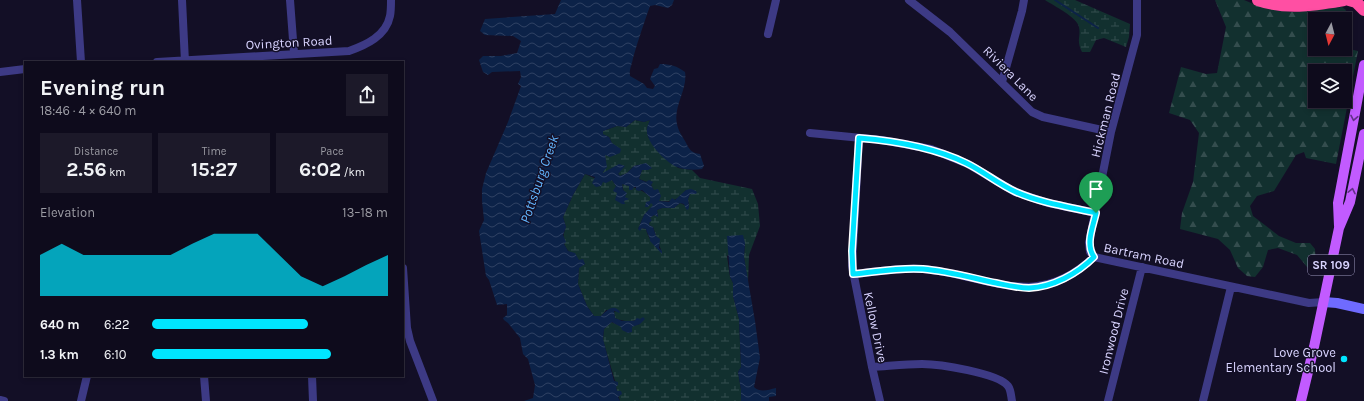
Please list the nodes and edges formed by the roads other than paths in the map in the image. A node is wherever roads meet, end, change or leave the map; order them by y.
1 (77, 0) edge
2 (182, 0) edge
3 (290, 0) edge
4 (391, 0) edge
5 (776, 0) edge
6 (909, 0) edge
7 (1024, 0) edge
8 (1137, 0) edge
9 (1258, 0) edge
10 (1344, 0) edge
11 (1349, 0) edge
12 (1364, 10) edge
13 (768, 34) dead end
14 (294, 54) junction
15 (81, 61) edge
16 (185, 61) edge
17 (1364, 65) edge
18 (24, 69) edge
19 (0, 72) edge
20 (1002, 82) junction
21 (1111, 132) junction
22 (810, 133) dead end
23 (1350, 137) junction
24 (859, 138) junction
25 (1364, 138) edge
26 (1096, 213) junction
27 (1339, 228) junction
28 (1094, 257) junction
29 (1142, 267) junction
30 (853, 274) junction
31 (404, 283) edge
32 (1231, 287) junction
33 (1324, 302) junction
34 (1364, 309) edge
35 (872, 367) junction
36 (87, 377) edge
37 (204, 377) edge
38 (312, 377) edge
39 (0, 400) edge
40 (4, 401) edge
41 (81, 401) edge
42 (206, 401) edge
43 (313, 401) edge
44 (433, 401) edge
45 (880, 401) edge
46 (1012, 401) edge
47 (1108, 401) edge
48 (1202, 401) edge
49 (1301, 401) edge

1 - 15 street
2 - 16 street
3 - 14 street
4 - 14 street, Ovington Road
5 - 13 street
6 - 20 street, Riviera Lane
7 - 20 street
8 - 21 street, Hickman Road
9 - 10 highway
11 - 12 highway
14 - 16 street, Ovington Road
17 -> 23 main road, SR 109
18 - 19 street
20 - 21 street, Riviera Lane
21 - 26 street, Hickman Road
22 - 24 street
23 - 25 street
23 - 27 main road, SR 109
24 - 26 street
24 - 30 street, Kellow Drive
27 -> 25 main road, SR 109
26 - 28 street, Hickman Road
27 - 33 main road, SR 109
28 - 29 street, Bartram Road
28 - 30 street, Bartram Road
29 - 32 street, Bartram Road
29 - 47 street, Ironwood Drive
30 - 35 street, Kellow Drive
31 - 44 street
32 - 33 street, Bartram Road
32 - 48 street
33 - 34 street, Bartram Road
33 - 49 main road, SR 109
35 - 45 street, Kellow Drive
35 - 46 street
36 - 41 street
37 - 42 street
38 - 43 street
39 - 40 street

